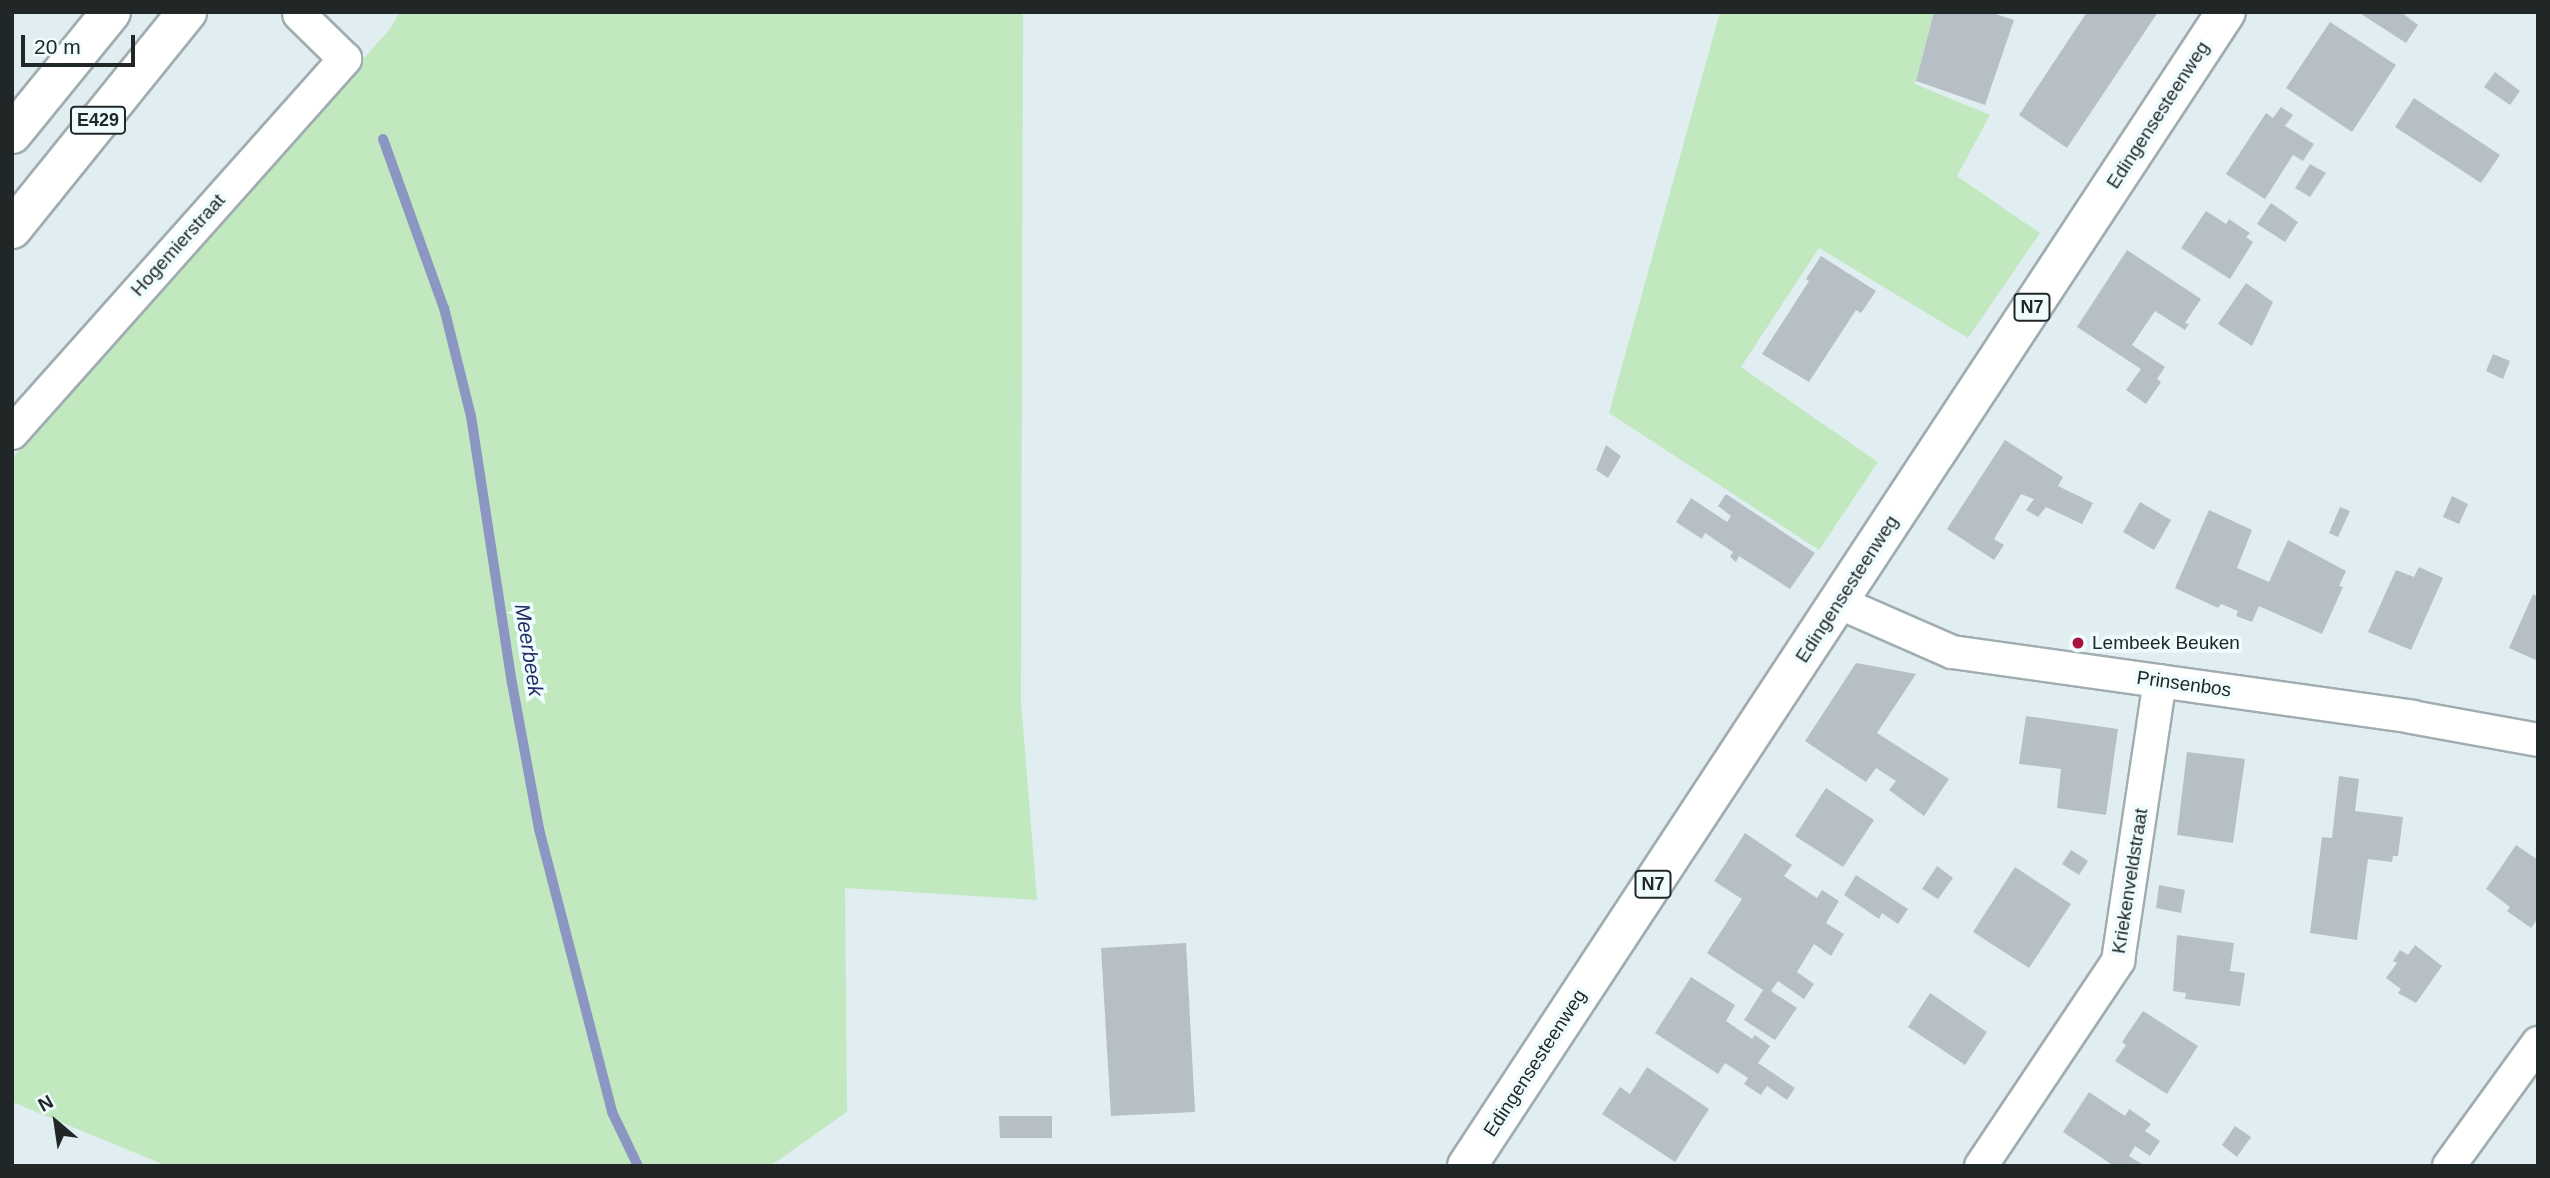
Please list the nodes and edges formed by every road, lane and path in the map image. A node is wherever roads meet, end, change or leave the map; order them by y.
1 (111, 12) edge
2 (187, 12) edge
3 (2226, 12) edge
4 (299, 14) dead end
5 (12, 134) edge
6 (12, 229) edge
7 (12, 433) edge
8 (1838, 602) junction
9 (2160, 681) junction
10 (2538, 740) edge
11 (2538, 1043) edge
12 (1467, 1166) edge
13 (1981, 1166) edge
14 (2449, 1166) edge

1 - 5 main road, E429
2 - 6 main road, E429
3 - 8 main road, Edingensesteenweg / N7
4 - 7 street, Hogemierstraat
8 - 9 street, Prinsenbos
8 - 12 main road, Edingensesteenweg / N7
9 - 10 street, Prinsenbos
9 - 13 street, Kriekenveldstraat
11 - 14 street

